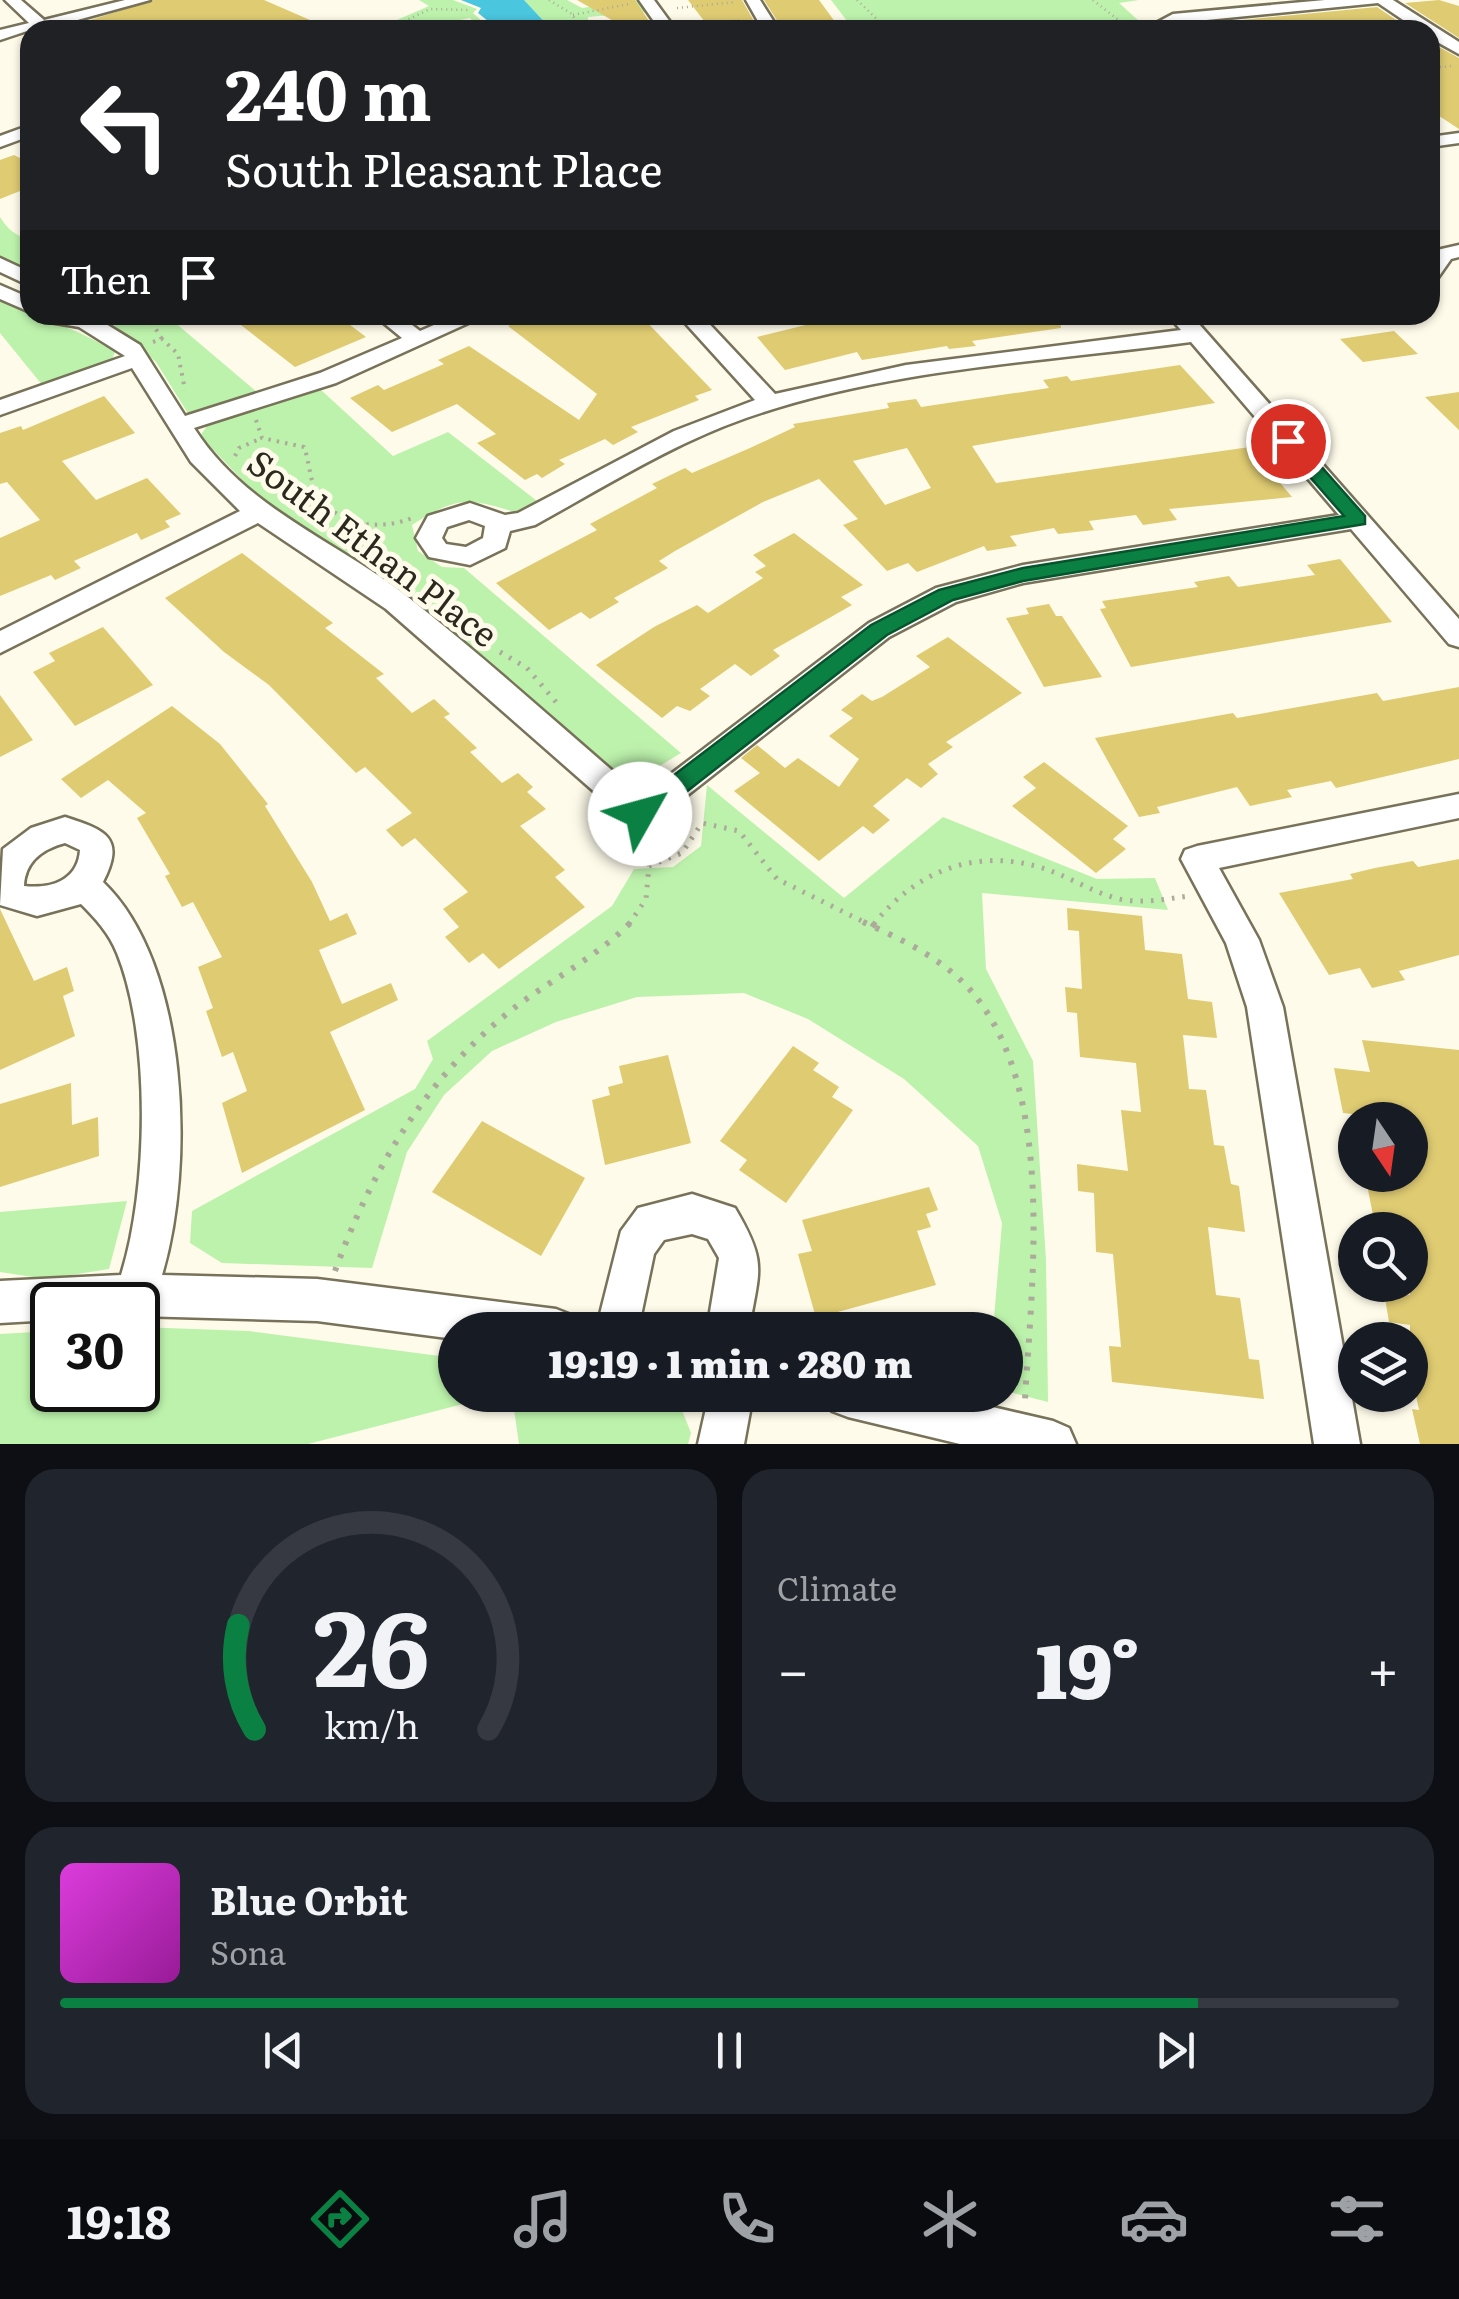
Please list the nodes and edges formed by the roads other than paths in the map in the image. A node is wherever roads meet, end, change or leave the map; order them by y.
1 (12, 0) edge
2 (143, 0) edge
3 (1372, 0) edge
4 (1382, 0) edge
5 (1265, 5) edge
6 (34, 20) edge
7 (72, 20) edge
8 (1173, 20) edge
9 (1286, 20) edge
10 (1414, 20) edge
11 (1459, 251) edge
12 (1440, 267) edge
13 (94, 325) edge
14 (398, 325) edge
15 (453, 325) edge
16 (698, 325) edge
17 (1188, 325) edge
18 (1196, 335) junction
19 (420, 340) junction
20 (136, 354) junction
21 (770, 402) junction
22 (0, 408) edge
23 (180, 425) junction
24 (259, 512) junction
25 (1358, 520) junction
26 (500, 526) dead end
27 (1459, 637) edge
28 (0, 643) edge
29 (1459, 806) edge
30 (82, 883) dead end
31 (138, 1282) edge
32 (160, 1296) edge
33 (30, 1298) edge
34 (3, 1299) edge
35 (620, 1312) edge
36 (731, 1312) edge
37 (438, 1315) edge
38 (728, 1412) edge
39 (920, 1412) edge
40 (1038, 1440) edge
41 (722, 1444) edge
42 (1337, 1444) edge

1 - 6 street
2 - 7 street
3 - 5 street
4 - 10 street
5 - 8 street
5 - 9 street
11 - 12 street
13 - 20 street, South Ethan Place
14 - 19 street
15 - 19 street
16 - 21 street
17 - 18 street
18 - 21 street
18 - 25 street
19 - 23 street
20 - 22 street
20 - 23 street, South Ethan Place
21 - 26 street
23 - 24 street, South Ethan Place
24 - 25 street, South Ethan Place
24 - 28 street
25 - 27 street
29 - 42 street
30 - 31 street
32 - 37 street
33 - 34 street
35 - 36 street
38 - 41 street
39 - 40 street

